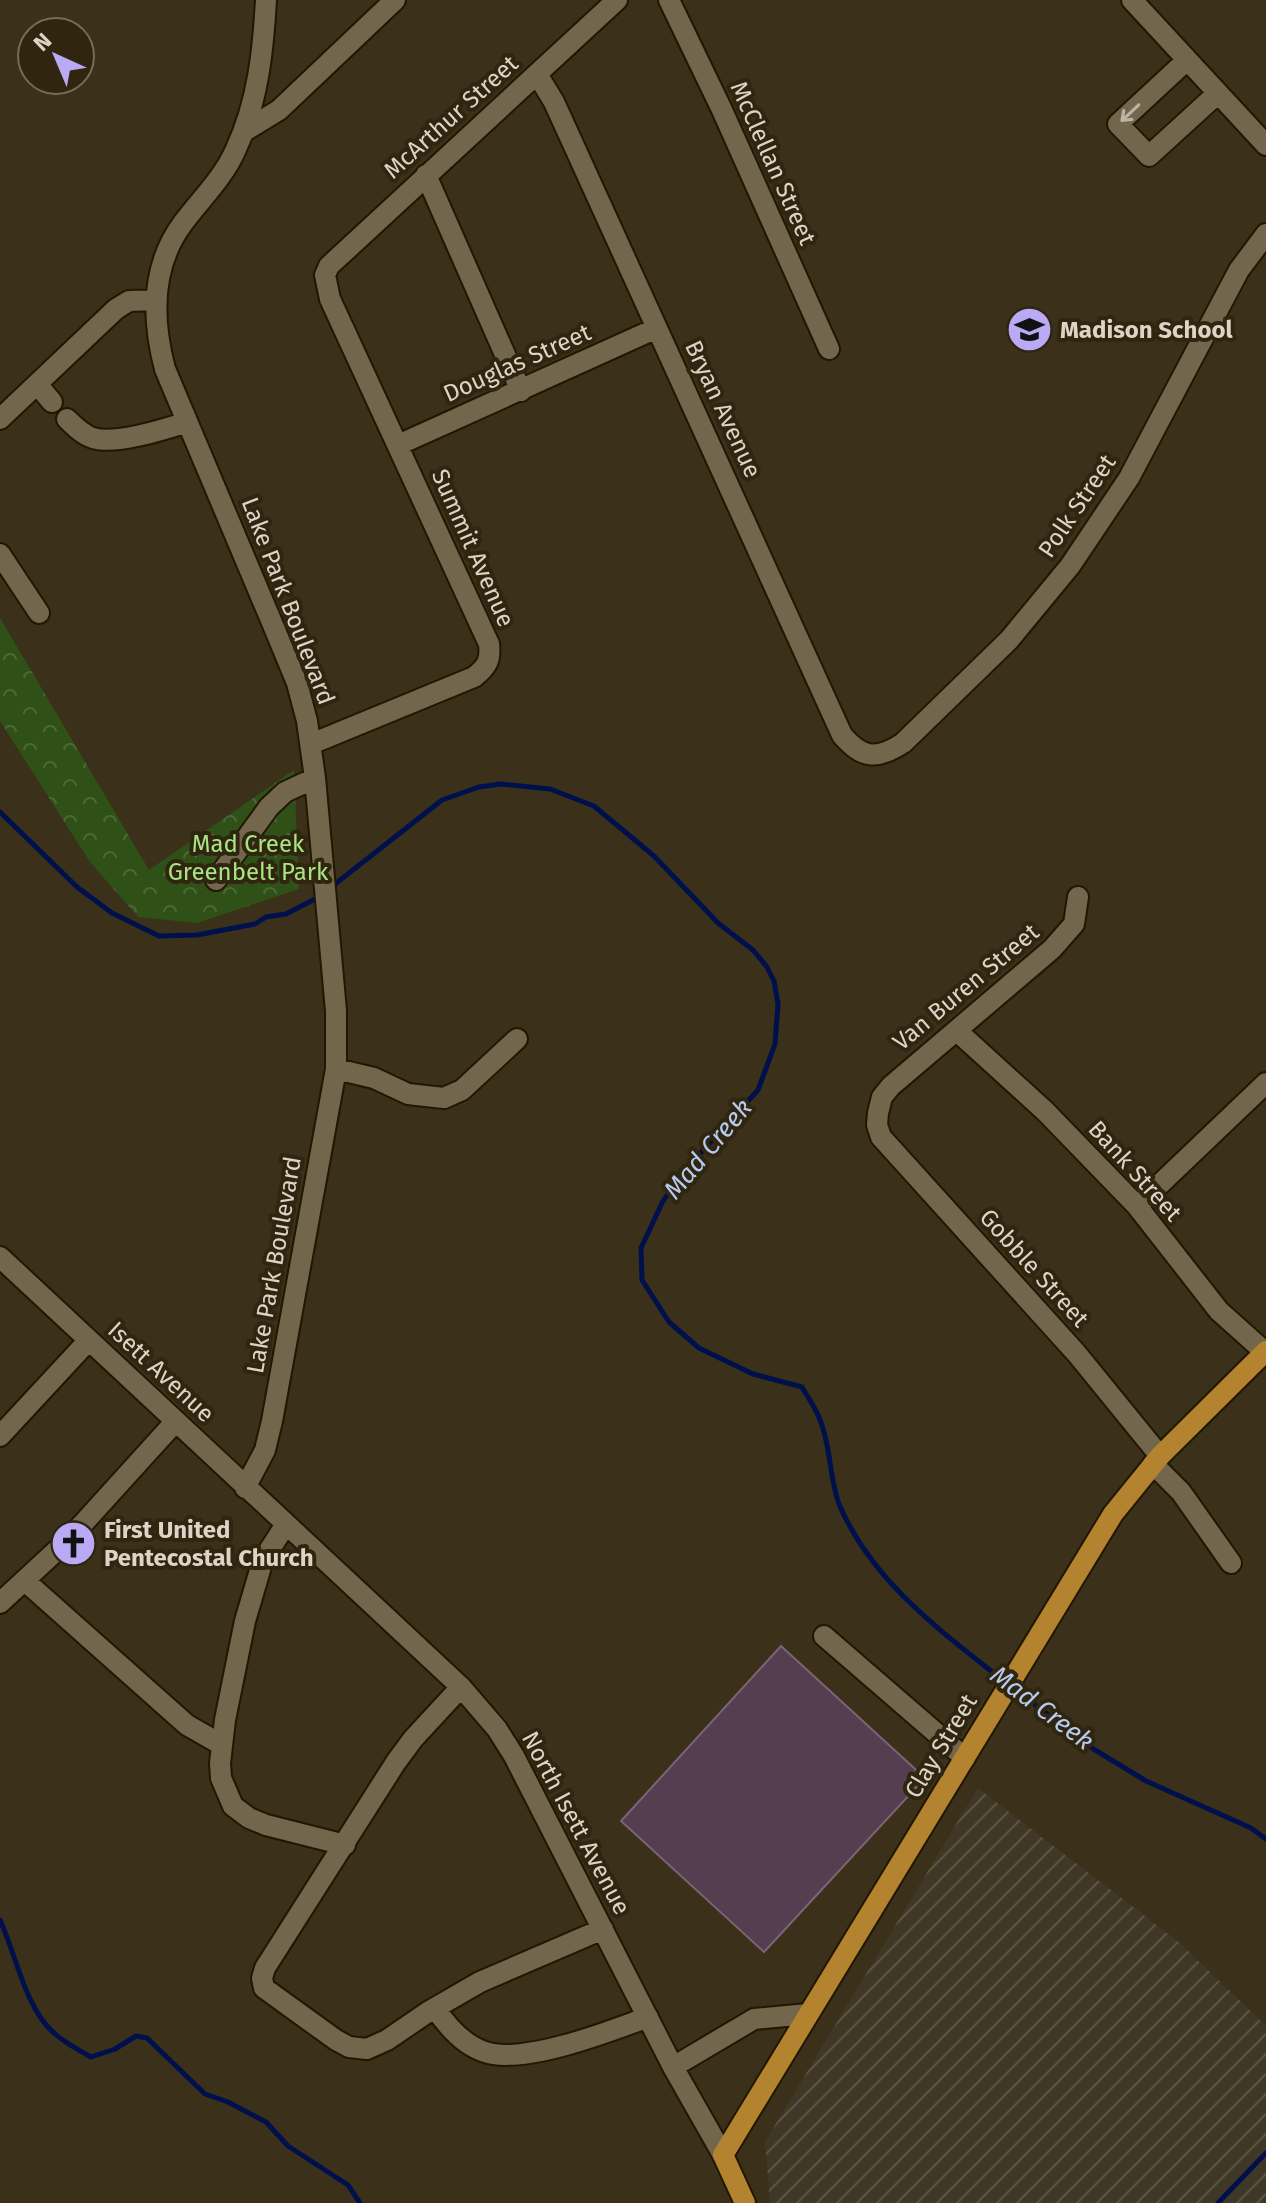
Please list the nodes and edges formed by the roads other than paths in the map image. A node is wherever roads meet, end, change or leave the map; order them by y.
1 (266, 0) edge
2 (395, 0) edge
3 (617, 0) edge
4 (669, 0) edge
5 (1132, 0) edge
6 (1187, 60) junction
7 (537, 74) junction
8 (1218, 93) junction
9 (243, 132) junction
10 (1266, 145) edge
11 (426, 175) junction
12 (1266, 234) edge
13 (325, 275) joint
14 (156, 300) junction
15 (657, 328) junction
16 (829, 349) dead end
17 (37, 384) junction
18 (521, 391) junction
19 (52, 402) dead end
20 (0, 419) edge
21 (67, 419) dead end
22 (187, 422) junction
23 (398, 445) junction
24 (0, 554) edge
25 (39, 613) dead end
26 (311, 744) junction
27 (872, 755) joint
28 (315, 778) junction
29 (216, 880) dead end
30 (1078, 897) dead end
31 (957, 1031) junction
32 (517, 1039) dead end
33 (336, 1069) junction
34 (1266, 1083) edge
35 (878, 1113) joint
36 (1137, 1206) junction
37 (0, 1257) edge
38 (89, 1340) junction
39 (1266, 1352) edge
40 (176, 1421) junction
41 (0, 1436) edge
42 (1157, 1460) junction
43 (245, 1488) junction
44 (286, 1524) junction
45 (1231, 1563) dead end
46 (25, 1581) junction
47 (0, 1603) edge
48 (824, 1636) dead end
49 (461, 1687) junction
50 (222, 1745) junction
51 (965, 1758) junction
52 (345, 1845) junction
53 (603, 1929) junction
54 (435, 2008) junction
55 (808, 2014) junction
56 (648, 2017) junction
57 (673, 2067) junction
58 (723, 2155) junction
59 (745, 2203) edge

1 - 9 street, Lake Park Boulevard
2 - 9 street
3 - 7 street, McArthur Street
4 - 16 street, McClellan Street
5 - 6 street
6 - 8 street
6 -> 8 street
7 - 11 street, McArthur Street
7 - 15 street, Bryan Avenue
8 - 10 street
9 - 14 street, Lake Park Boulevard
11 - 13 street, McArthur Street
11 - 18 street
12 - 27 street, Polk Street
13 - 23 street, Summit Avenue
14 - 17 street
14 - 22 street, Lake Park Boulevard
15 - 18 street, Douglas Street
15 - 27 street, Bryan Avenue
17 - 19 street
17 - 20 street
18 - 23 street, Douglas Street
21 - 22 street
22 - 26 street, Lake Park Boulevard
23 - 26 street, Summit Avenue
24 - 25 street
26 - 28 street, Lake Park Boulevard
28 - 29 street
28 - 33 street, Lake Park Boulevard
30 - 31 street, Van Buren Street
31 - 35 street, Van Buren Street
31 - 36 street, Bank Street
32 - 33 street
33 - 43 street, Lake Park Boulevard
34 - 36 street
35 - 42 street, Gobble Street
36 - 39 street, Bank Street
37 - 38 street, Isett Avenue
38 - 40 street, Isett Avenue
38 - 41 street
39 - 42 main road, Clay Street
40 - 43 street, Isett Avenue
40 - 46 street
42 - 45 street, Gobble Street
42 - 51 main road, Clay Street
43 - 44 street, Isett Avenue
44 - 49 street, North Isett Avenue
44 - 50 street
46 - 47 street
46 - 50 street
48 - 51 street
49 - 52 street
49 - 53 street, North Isett Avenue
50 - 52 street
51 - 55 main road, Clay Street
52 - 54 street
53 - 54 street
53 - 56 street, North Isett Avenue
54 - 56 street
55 - 57 street
55 - 58 main road, Clay Street
56 - 57 street, North Isett Avenue
57 - 58 street, North Isett Avenue
58 - 59 main road, North Isett Avenue

